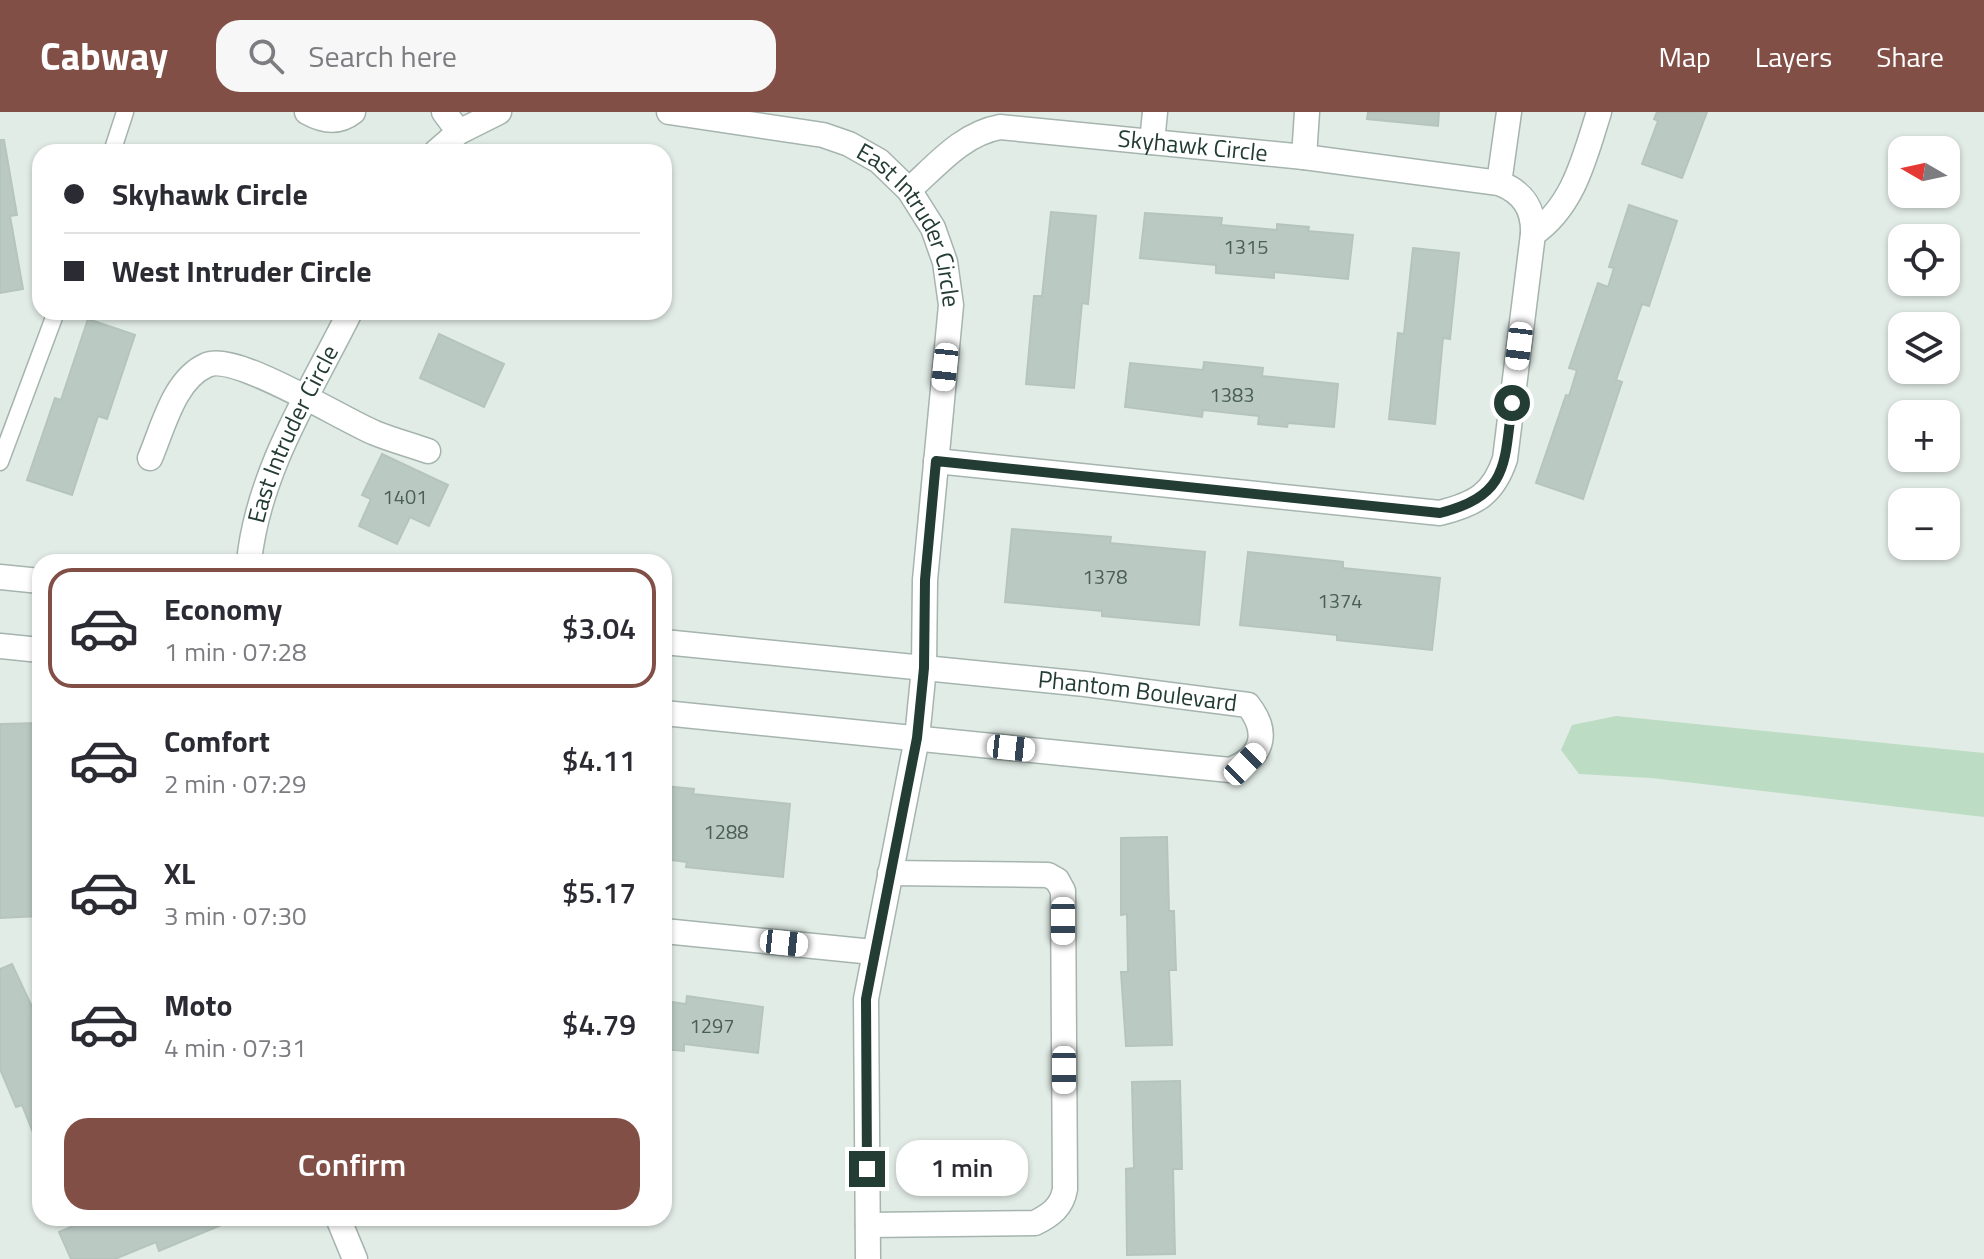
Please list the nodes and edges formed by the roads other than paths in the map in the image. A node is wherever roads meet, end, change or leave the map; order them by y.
1 (125, 112) edge
2 (307, 112) edge
3 (353, 112) edge
4 (444, 112) edge
5 (499, 112) edge
6 (669, 112) edge
7 (1155, 112) edge
8 (1307, 112) edge
9 (1509, 112) edge
10 (1599, 112) edge
11 (740, 117) edge
12 (459, 132) junction
13 (1152, 142) junction
14 (115, 144) edge
15 (445, 144) edge
16 (1304, 157) junction
17 (1499, 183) junction
18 (909, 190) junction
19 (1533, 234) junction
20 (53, 320) edge
21 (346, 320) edge
22 (307, 399) junction
23 (428, 451) dead end
24 (150, 458) dead end
25 (936, 461) junction
26 (0, 462) edge
27 (250, 554) edge
28 (0, 577) edge
29 (32, 580) edge
30 (672, 643) edge
31 (0, 646) edge
32 (32, 649) edge
33 (924, 668) junction
34 (672, 714) edge
35 (917, 738) junction
36 (890, 873) junction
37 (672, 932) edge
38 (873, 952) junction
39 (868, 1225) junction
40 (341, 1226) edge
41 (355, 1259) edge
42 (868, 1259) edge

1 - 14 lane
2 - 3 street
4 - 12 street
5 - 12 street
6 - 11 street, East Intruder Circle
7 - 13 street
8 - 16 street
9 - 17 street
10 - 19 street
11 - 18 street, East Intruder Circle
12 - 15 street
13 - 16 street, Skyhawk Circle
13 - 18 street, Skyhawk Circle
16 - 17 street, Skyhawk Circle
17 - 19 street
18 - 25 street, East Intruder Circle
19 - 25 street
20 - 26 lane
21 - 22 street, East Intruder Circle
22 - 23 street
22 - 24 street
22 - 27 street, East Intruder Circle
25 - 33 street, East Intruder Circle
28 - 29 street
30 - 33 street, Phantom Boulevard
31 - 32 street
33 - 35 street, East Intruder Circle
33 - 35 street, Phantom Boulevard
34 - 35 street, Phantom Boulevard
35 - 36 street, East Intruder Circle
36 - 38 street, East Intruder Circle
36 - 39 street
37 - 38 street
38 - 39 street, East Intruder Circle
39 - 42 street, East Intruder Circle
40 - 41 street

